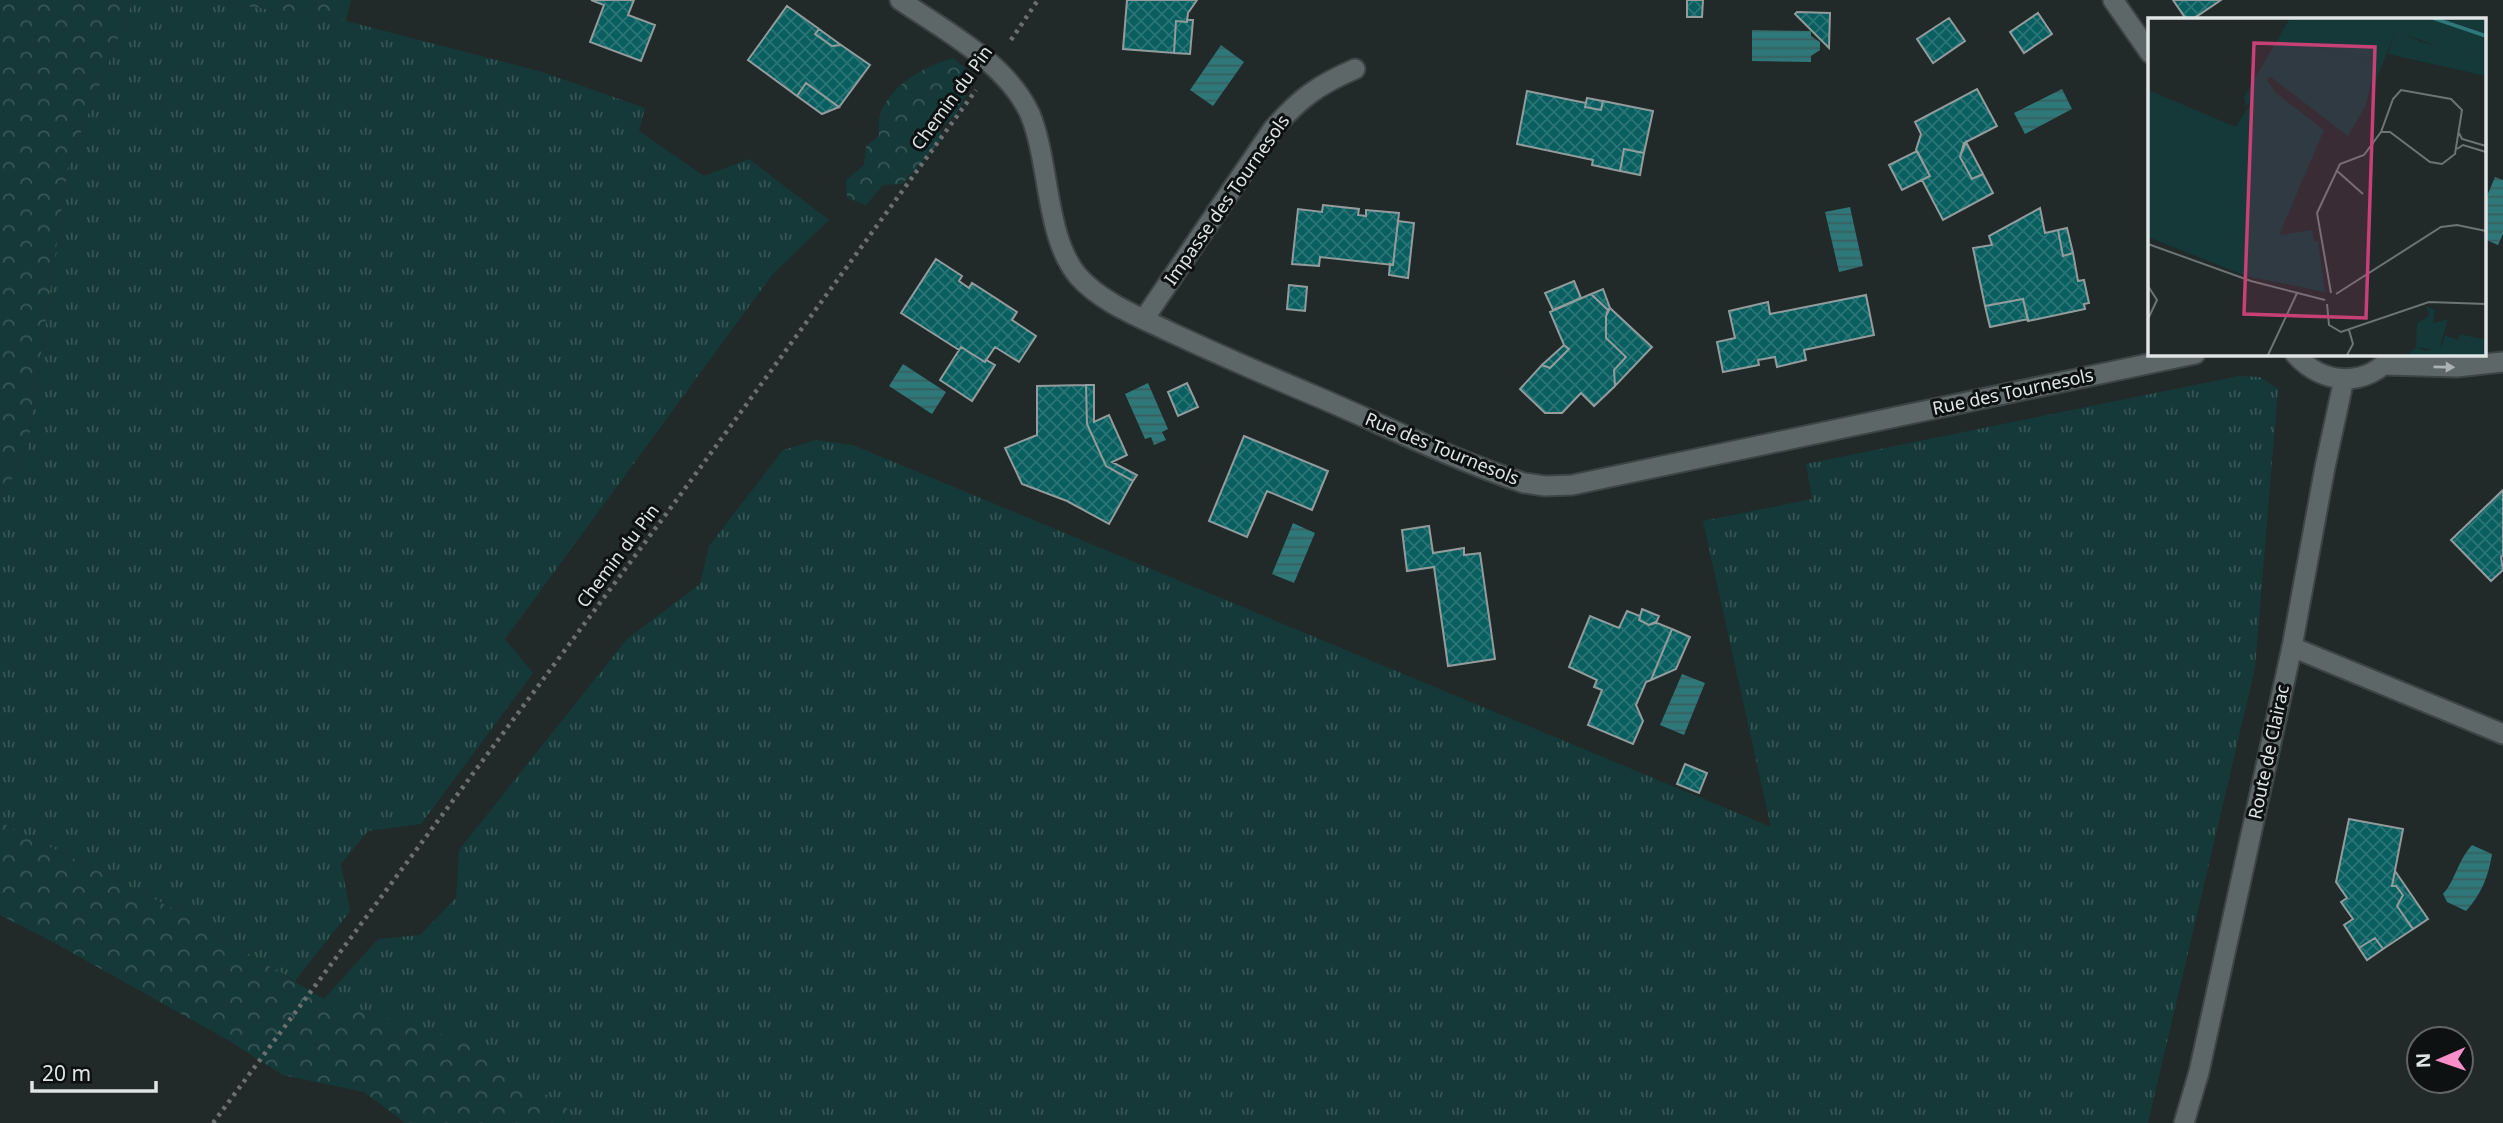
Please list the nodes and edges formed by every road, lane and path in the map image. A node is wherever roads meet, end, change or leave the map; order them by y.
1 (900, 0) edge
2 (1038, 0) edge
3 (2113, 0) edge
4 (2148, 51) edge
5 (994, 65) junction
6 (1355, 69) dead end
7 (1144, 319) junction
8 (2486, 352) edge
9 (2190, 355) edge
10 (2296, 355) edge
11 (2503, 356) edge
12 (2390, 359) edge
13 (2503, 362) edge
14 (2344, 379) junction
15 (2292, 647) junction
16 (2503, 734) edge
17 (213, 1123) edge
18 (2183, 1123) edge

1 - 5 street, Rue des Tournesols
2 - 5 path, Chemin du Pin
3 - 4 street
5 - 7 street, Rue des Tournesols
5 - 17 path, Chemin du Pin
6 - 7 street, Impasse des Tournesols
7 - 9 street, Rue des Tournesols
8 - 11 street
10 - 14 street
12 -> 13 street
12 - 14 street
14 - 15 street, Route de Clairac
15 - 16 street
15 - 18 street, Route de Clairac

